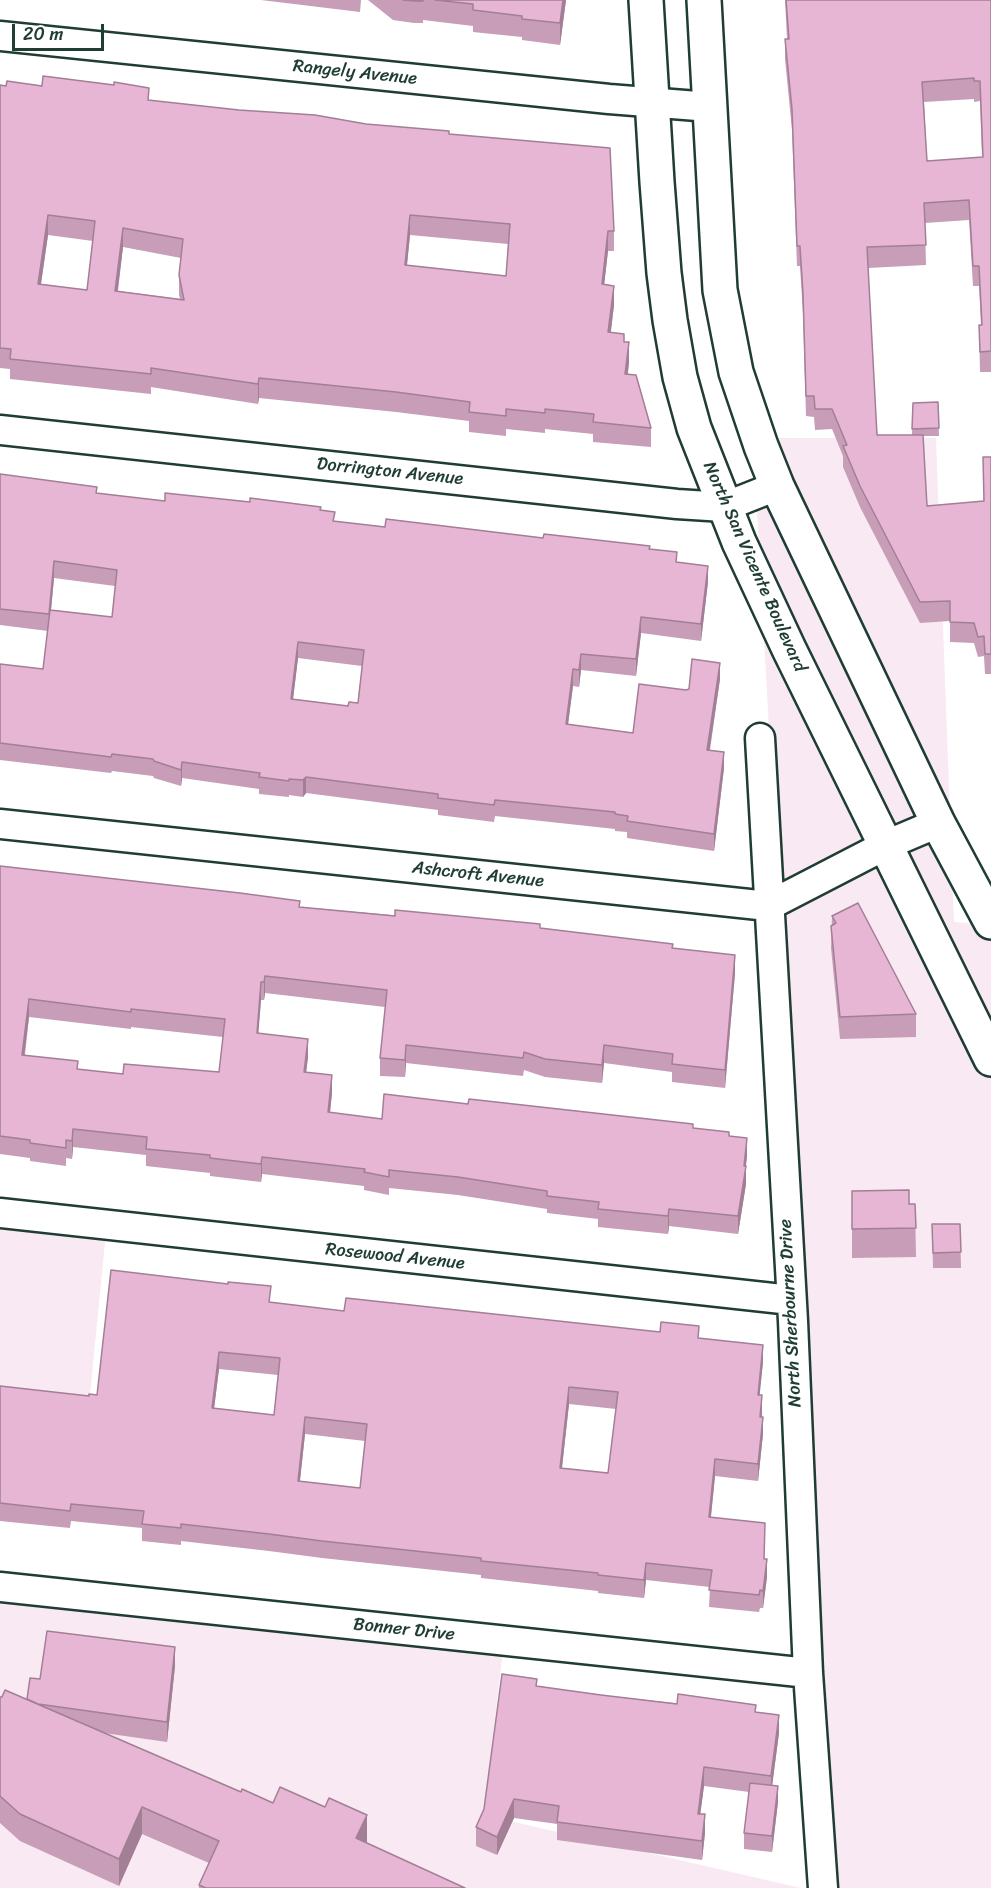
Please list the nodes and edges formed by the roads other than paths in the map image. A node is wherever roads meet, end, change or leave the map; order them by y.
1 (646, 0) edge
2 (704, 0) edge
3 (0, 36) edge
4 (651, 103) junction
5 (710, 106) junction
6 (0, 430) edge
7 (777, 486) junction
8 (724, 507) junction
9 (760, 738) dead end
10 (938, 823) junction
11 (0, 824) edge
12 (886, 845) junction
13 (768, 906) junction
14 (991, 922) edge
15 (991, 1059) edge
16 (0, 1213) edge
17 (791, 1300) junction
18 (0, 1587) edge
19 (808, 1673) junction
20 (823, 1888) edge

1 - 4 main road, North San Vicente Boulevard
2 - 5 main road
3 - 4 street, Rangely Avenue
4 - 5 street, Rangely Avenue
4 - 8 main road, North San Vicente Boulevard
5 - 7 main road
6 - 8 street, Dorrington Avenue
7 - 8 street, Dorrington Avenue
7 - 10 main road
8 - 12 main road, North San Vicente Boulevard
9 - 13 street, North Sherbourne Drive
10 - 12 street
10 - 14 main road
11 - 13 street, Ashcroft Avenue
12 - 13 street
12 - 15 main road, North San Vicente Boulevard
13 - 17 street, North Sherbourne Drive
16 - 17 street, Rosewood Avenue
17 - 19 street, North Sherbourne Drive
18 - 19 street, Bonner Drive
19 - 20 street, North Sherbourne Drive

